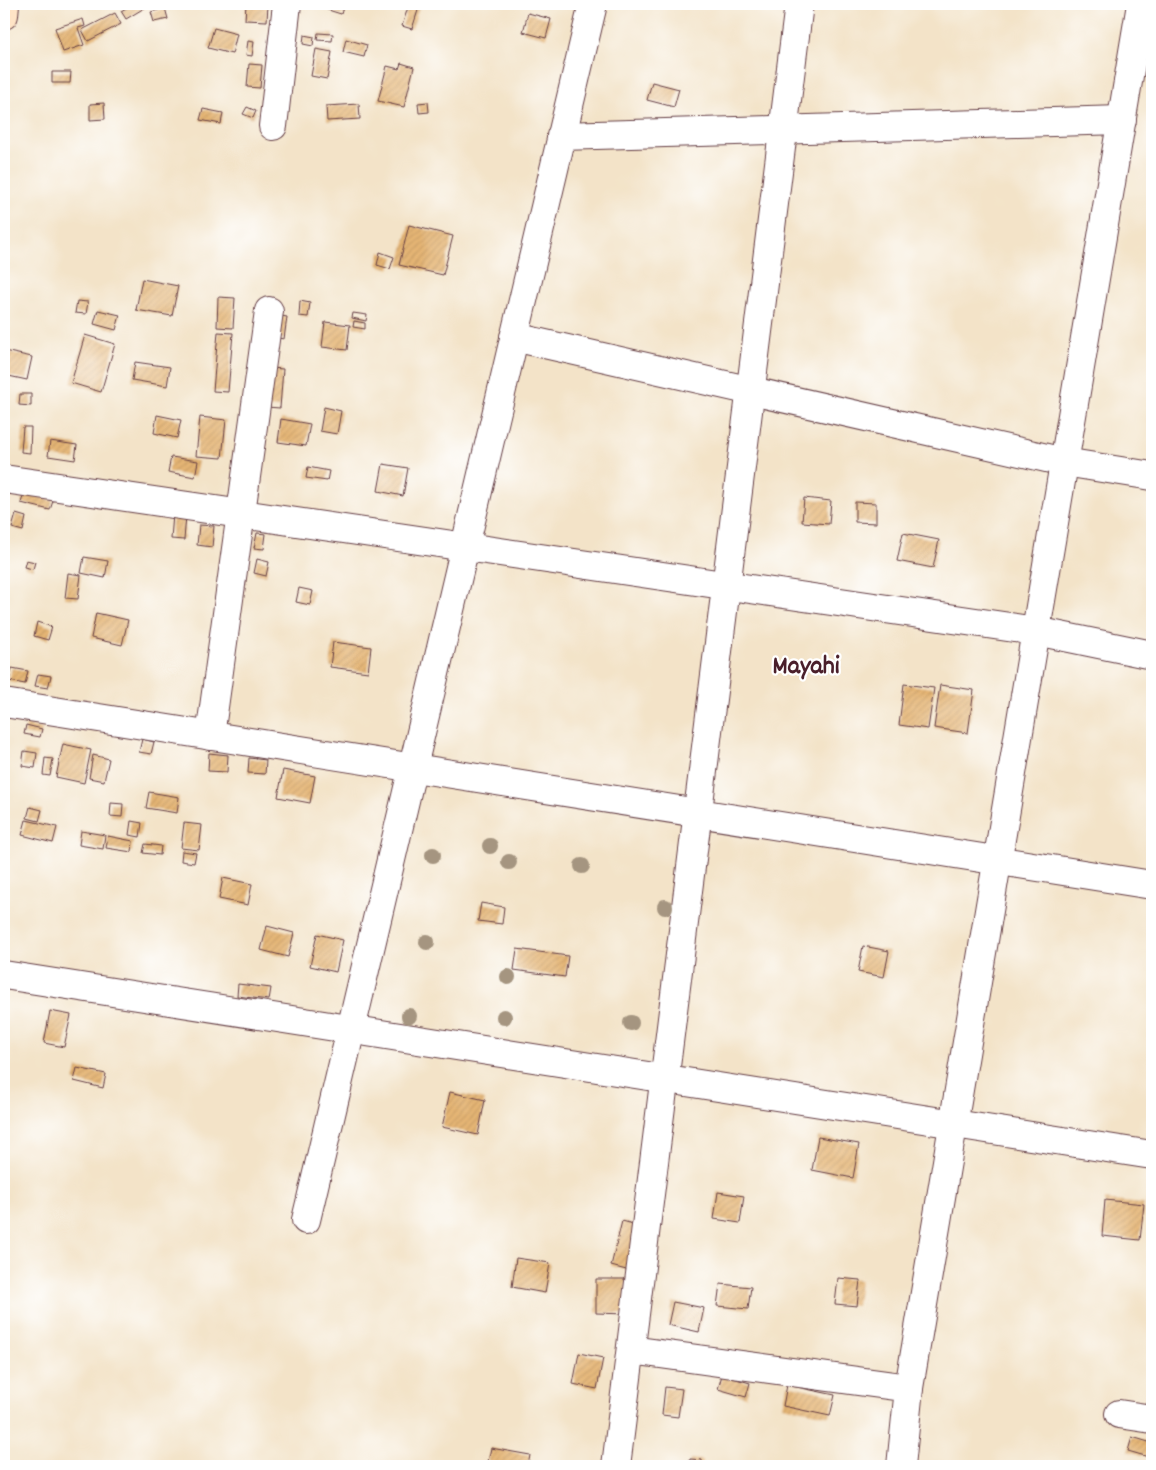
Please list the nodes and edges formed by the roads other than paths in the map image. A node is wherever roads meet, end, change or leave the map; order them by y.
1 (6, 4) edge
2 (287, 4) edge
3 (593, 4) edge
4 (799, 4) edge
5 (1141, 4) edge
6 (4, 15) edge
7 (1122, 120) junction
8 (273, 126) dead end
9 (784, 129) junction
10 (561, 136) junction
11 (269, 311) dead end
12 (514, 337) junction
13 (751, 390) junction
14 (1064, 462) junction
15 (1152, 476) edge
16 (4, 479) edge
17 (240, 514) junction
18 (464, 547) junction
19 (726, 586) junction
20 (1036, 631) junction
21 (1152, 655) edge
22 (4, 703) edge
23 (210, 736) junction
24 (413, 768) junction
25 (698, 813) junction
26 (997, 861) junction
27 (1152, 885) edge
28 (4, 975) edge
29 (351, 1029) junction
30 (665, 1078) junction
31 (953, 1124) junction
32 (1152, 1155) edge
33 (306, 1220) dead end
34 (631, 1350) junction
35 (909, 1388) junction
36 (1119, 1414) dead end
37 (1152, 1419) edge
38 (616, 1466) edge
39 (901, 1466) edge

1 - 6 street
2 - 8 street
3 - 10 street
4 - 9 street
5 - 7 street
7 - 9 street
7 - 14 street
9 - 10 street
9 - 13 street
10 - 12 street
11 - 17 street
12 - 13 street
12 - 18 street
13 - 14 street
13 - 19 street
14 - 15 street
14 - 20 street
16 - 17 street
17 - 18 street
17 - 23 street
18 - 19 street
18 - 24 street
19 - 20 street
19 - 25 street
20 - 21 street
20 - 26 street
22 - 23 street
23 - 24 street
24 - 25 street
24 - 29 street
25 - 26 street
25 - 30 street
26 - 27 street
26 - 31 street
28 - 29 street
29 - 30 street
29 - 33 street
30 - 31 street
30 - 34 street
31 - 32 street
31 - 35 street
34 - 35 street
34 - 38 street
35 - 39 street
36 - 37 street

